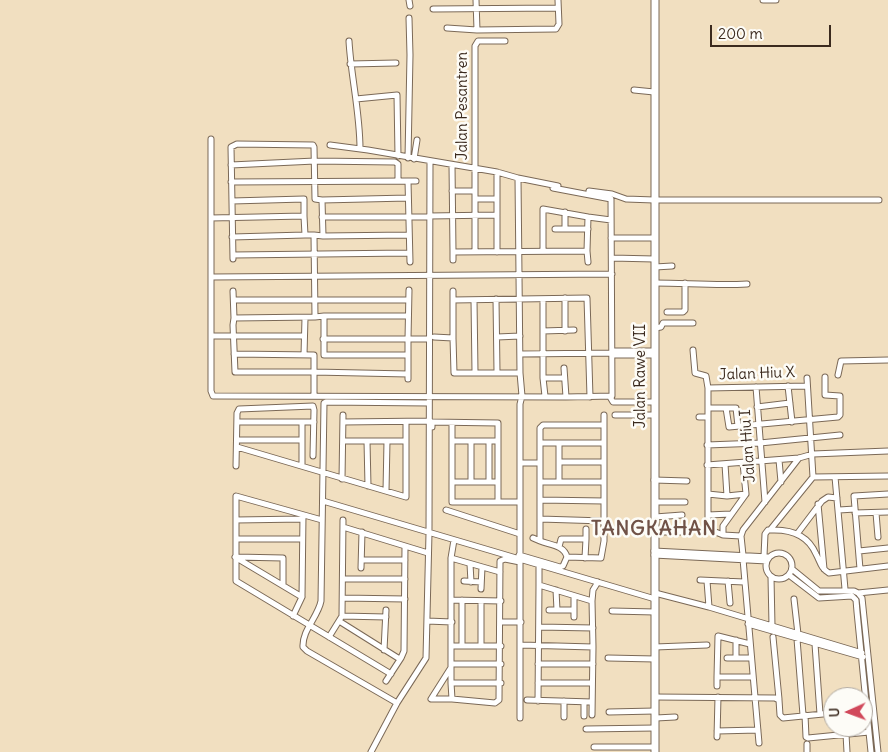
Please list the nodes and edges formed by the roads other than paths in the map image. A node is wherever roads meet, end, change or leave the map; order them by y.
1 (476, 0) edge
2 (558, 0) edge
3 (654, 0) edge
4 (763, 0) edge
5 (776, 0) edge
6 (558, 8) junction
7 (433, 9) dead end
8 (477, 9) junction
9 (408, 18) dead end
10 (447, 28) dead end
11 (477, 30) junction
12 (349, 41) dead end
13 (505, 41) dead end
14 (396, 63) dead end
15 (350, 64) junction
16 (634, 90) dead end
17 (654, 92) junction
18 (356, 99) junction
19 (212, 138) dead end
20 (417, 140) dead end
21 (330, 145) dead end
22 (360, 149) junction
23 (398, 156) junction
24 (408, 158) junction
25 (414, 159) junction
26 (314, 161) junction
27 (430, 162) junction
28 (231, 165) junction
29 (452, 165) junction
30 (475, 168) junction
31 (497, 172) junction
32 (518, 178) junction
33 (398, 180) junction
34 (314, 181) junction
35 (408, 181) junction
36 (416, 181) dead end
37 (231, 182) junction
38 (553, 188) dead end
39 (452, 191) junction
40 (474, 191) junction
41 (408, 198) junction
42 (497, 198) junction
43 (304, 199) junction
44 (315, 199) junction
45 (475, 199) junction
46 (322, 200) junction
47 (654, 200) junction
48 (879, 200) dead end
49 (232, 201) junction
50 (565, 212) junction
51 (497, 215) junction
52 (304, 216) junction
53 (429, 216) junction
54 (453, 216) junction
55 (475, 216) junction
56 (322, 217) junction
57 (409, 217) junction
58 (588, 217) junction
59 (212, 218) junction
60 (232, 218) junction
61 (611, 220) junction
62 (565, 229) junction
63 (588, 229) junction
64 (555, 230) dead end
65 (305, 235) junction
66 (314, 235) junction
67 (410, 235) junction
68 (232, 236) junction
69 (323, 236) junction
70 (611, 238) junction
71 (655, 238) junction
72 (543, 251) junction
73 (588, 251) junction
74 (453, 252) junction
75 (475, 252) junction
76 (497, 252) junction
77 (519, 252) junction
78 (314, 253) junction
79 (410, 253) junction
80 (612, 258) junction
81 (453, 260) dead end
82 (410, 262) dead end
83 (588, 262) dead end
84 (654, 263) junction
85 (672, 266) dead end
86 (612, 274) junction
87 (519, 275) junction
88 (314, 276) junction
89 (429, 276) junction
90 (212, 277) junction
91 (655, 283) junction
92 (685, 283) junction
93 (747, 284) dead end
94 (409, 290) dead end
95 (233, 291) dead end
96 (453, 292) dead end
97 (565, 298) junction
98 (315, 299) junction
99 (496, 299) junction
100 (519, 299) junction
101 (234, 300) junction
102 (408, 300) junction
103 (453, 300) junction
104 (474, 300) junction
105 (543, 300) junction
106 (667, 312) dead end
107 (324, 316) junction
108 (408, 316) junction
109 (314, 317) junction
110 (234, 318) junction
111 (305, 318) junction
112 (693, 323) dead end
113 (655, 328) junction
114 (564, 330) junction
115 (574, 330) dead end
116 (543, 331) junction
117 (233, 335) junction
118 (212, 336) junction
119 (304, 336) junction
120 (520, 336) junction
121 (496, 337) junction
122 (408, 338) junction
123 (432, 338) junction
124 (453, 338) junction
125 (323, 339) junction
126 (693, 350) dead end
127 (613, 353) junction
128 (655, 353) junction
129 (234, 354) junction
130 (520, 354) junction
131 (543, 354) junction
132 (588, 354) junction
133 (304, 355) junction
134 (324, 355) junction
135 (408, 355) junction
136 (314, 356) junction
137 (888, 360) edge
138 (564, 368) dead end
139 (314, 372) junction
140 (474, 372) junction
141 (497, 372) junction
142 (520, 373) junction
143 (838, 375) dead end
144 (825, 377) dead end
145 (543, 378) junction
146 (564, 378) junction
147 (807, 378) dead end
148 (788, 386) junction
149 (807, 386) junction
150 (756, 387) junction
151 (708, 388) junction
152 (314, 396) junction
153 (522, 396) junction
154 (545, 396) junction
155 (590, 396) junction
156 (610, 397) junction
157 (566, 398) junction
158 (430, 399) junction
159 (655, 402) junction
160 (790, 403) junction
161 (757, 407) junction
162 (708, 408) junction
163 (726, 408) junction
164 (343, 415) dead end
165 (604, 415) dead end
166 (615, 415) dead end
167 (655, 415) junction
168 (699, 417) dead end
169 (708, 417) junction
170 (810, 420) junction
171 (237, 422) junction
172 (302, 422) junction
173 (314, 422) junction
174 (344, 422) junction
175 (406, 422) junction
176 (430, 422) junction
177 (792, 422) junction
178 (452, 423) junction
179 (604, 425) junction
180 (759, 425) junction
181 (738, 426) junction
182 (840, 435) dead end
183 (811, 438) junction
184 (237, 440) junction
185 (302, 440) junction
186 (343, 441) junction
187 (367, 441) junction
188 (388, 441) junction
189 (406, 441) junction
190 (452, 441) junction
191 (471, 441) junction
192 (489, 441) junction
193 (498, 441) junction
194 (540, 443) junction
195 (559, 443) junction
196 (604, 443) junction
197 (760, 443) junction
198 (707, 445) junction
199 (236, 447) junction
200 (880, 451) junction
201 (888, 451) edge
202 (813, 454) junction
203 (313, 456) dead end
204 (800, 458) junction
205 (880, 459) dead end
206 (779, 460) junction
207 (762, 461) junction
208 (559, 462) junction
209 (604, 462) junction
210 (743, 462) junction
211 (520, 463) junction
212 (540, 463) junction
213 (724, 464) junction
214 (707, 465) junction
215 (236, 466) dead end
216 (302, 466) junction
217 (323, 472) junction
218 (888, 476) edge
219 (813, 477) junction
220 (835, 477) junction
221 (342, 479) junction
222 (654, 480) junction
223 (687, 480) dead end
224 (452, 482) junction
225 (471, 482) junction
226 (489, 482) junction
227 (498, 482) junction
228 (540, 482) junction
229 (559, 482) junction
230 (604, 482) junction
231 (781, 482) junction
232 (368, 486) junction
233 (386, 491) junction
234 (708, 494) junction
235 (746, 494) junction
236 (888, 494) edge
237 (727, 496) junction
238 (837, 498) junction
239 (540, 500) junction
240 (323, 501) junction
241 (604, 501) junction
242 (498, 502) junction
243 (520, 502) junction
244 (655, 502) junction
245 (685, 502) dead end
246 (764, 502) junction
247 (818, 504) junction
248 (446, 510) dead end
249 (839, 510) junction
250 (855, 511) junction
251 (888, 512) edge
252 (876, 513) junction
253 (731, 514) junction
254 (682, 515) dead end
255 (708, 515) junction
256 (303, 517) junction
257 (655, 517) junction
258 (540, 519) junction
259 (236, 520) junction
260 (322, 520) junction
261 (343, 520) dead end
262 (604, 520) junction
263 (343, 526) junction
264 (586, 529) dead end
265 (770, 530) junction
266 (362, 532) junction
267 (429, 532) junction
268 (654, 532) junction
269 (681, 532) dead end
270 (520, 534) junction
271 (723, 534) junction
272 (797, 534) junction
273 (741, 536) junction
274 (878, 537) dead end
275 (302, 538) junction
276 (533, 538) dead end
277 (236, 539) junction
278 (586, 539) junction
279 (454, 540) junction
280 (540, 542) junction
281 (405, 546) junction
282 (559, 548) junction
283 (888, 548) edge
284 (859, 551) junction
285 (428, 553) junction
286 (654, 553) junction
287 (236, 557) junction
288 (567, 557) junction
289 (743, 557) junction
290 (451, 558) junction
291 (585, 558) junction
292 (767, 558) junction
293 (520, 559) junction
294 (362, 560) junction
295 (405, 560) junction
296 (470, 564) junction
297 (539, 565) junction
298 (888, 566) edge
299 (482, 567) junction
300 (362, 568) dead end
301 (792, 569) junction
302 (860, 569) junction
303 (824, 570) junction
304 (844, 571) junction
305 (500, 572) junction
306 (789, 575) junction
307 (771, 576) junction
308 (343, 579) junction
309 (405, 579) junction
310 (700, 580) dead end
311 (464, 581) dead end
312 (707, 581) junction
313 (728, 581) junction
314 (471, 582) junction
315 (482, 582) junction
316 (598, 582) junction
317 (744, 582) junction
318 (539, 584) junction
319 (283, 585) junction
320 (481, 589) dead end
321 (556, 590) junction
322 (845, 590) junction
323 (888, 590) edge
324 (858, 593) junction
325 (574, 596) junction
326 (655, 596) junction
327 (302, 597) junction
328 (342, 598) junction
329 (405, 599) junction
330 (794, 599) dead end
331 (452, 600) junction
332 (462, 600) junction
333 (481, 601) junction
334 (500, 601) junction
335 (592, 601) junction
336 (730, 603) dead end
337 (709, 607) junction
338 (386, 610) dead end
339 (549, 610) dead end
340 (557, 610) junction
341 (573, 610) junction
342 (612, 611) dead end
343 (655, 612) junction
344 (293, 616) junction
345 (386, 617) junction
346 (574, 617) dead end
347 (340, 619) junction
348 (427, 621) junction
349 (748, 621) junction
350 (452, 622) junction
351 (501, 622) junction
352 (521, 622) junction
353 (310, 626) junction
354 (539, 626) junction
355 (772, 626) junction
356 (593, 628) junction
357 (798, 636) junction
358 (329, 637) junction
359 (773, 637) dead end
360 (736, 640) junction
361 (521, 644) junction
362 (750, 644) junction
363 (815, 644) junction
364 (538, 645) junction
365 (707, 645) dead end
366 (451, 646) junction
367 (462, 646) junction
368 (480, 646) junction
369 (501, 646) junction
370 (655, 646) junction
371 (593, 647) junction
372 (384, 650) junction
373 (860, 654) junction
374 (867, 656) junction
375 (401, 658) junction
376 (608, 658) dead end
377 (655, 658) junction
378 (727, 658) dead end
379 (736, 658) junction
380 (751, 658) junction
381 (501, 664) junction
382 (538, 664) junction
383 (593, 664) junction
384 (451, 666) junction
385 (391, 674) junction
386 (753, 676) junction
387 (717, 677) junction
388 (386, 681) dead end
389 (451, 683) junction
390 (501, 683) junction
391 (538, 683) junction
392 (592, 683) junction
393 (717, 686) dead end
394 (863, 687) edge
395 (656, 697) junction
396 (718, 697) junction
397 (755, 697) junction
398 (452, 699) junction
399 (527, 700) dead end
400 (779, 700) junction
401 (538, 701) junction
402 (564, 702) junction
403 (584, 702) junction
404 (592, 702) junction
405 (397, 703) junction
406 (609, 712) dead end
407 (820, 714) junction
408 (823, 714) edge
409 (592, 715) dead end
410 (656, 715) junction
411 (804, 715) junction
412 (584, 716) dead end
413 (564, 717) dead end
414 (675, 717) dead end
415 (520, 718) dead end
416 (874, 721) joint
417 (656, 728) junction
418 (586, 729) dead end
419 (758, 730) junction
420 (717, 731) junction
421 (823, 736) edge
422 (717, 737) dead end
423 (846, 737) edge
424 (869, 737) edge
425 (760, 743) dead end
426 (807, 744) dead end
427 (594, 747) dead end
428 (655, 749) edge
429 (372, 752) edge
430 (807, 752) edge
431 (848, 752) edge
432 (871, 752) edge
433 (878, 752) edge

1 - 8 street
2 - 6 street
3 - 17 main road, Jalan Rawe VII
4 - 5 street
6 - 8 street
6 - 11 street
7 - 8 street
8 - 11 street
9 - 24 street
10 - 11 street
12 - 15 street
13 - 30 street, Jalan Pesantren
14 - 15 street
15 - 18 street
16 - 17 street
17 - 47 main road, Jalan Rawe VII
18 - 22 street
18 - 23 street
19 - 59 street
20 - 25 street
21 - 22 street
22 - 23 street
23 - 24 street
24 - 25 street
25 - 27 street
26 - 28 street
26 - 28 street
26 - 33 street
26 - 34 street
27 - 29 street
27 - 53 street
28 - 37 street
29 - 30 street
29 - 39 street
30 - 31 street
30 - 40 street
31 - 32 street
31 - 42 street
32 - 47 street
32 - 77 street
33 - 34 street
33 - 35 street
34 - 37 street
34 - 44 street
35 - 36 street
35 - 41 street
37 - 49 street
38 - 61 street
39 - 40 street
39 - 54 street
40 - 45 street
41 - 46 street
41 - 57 street
42 - 45 street
42 - 51 street
43 - 44 street
43 - 49 street
43 - 52 street
44 - 46 street
45 - 55 street
46 - 56 street
47 - 48 street
47 - 71 main road, Jalan Rawe VII
49 - 60 street
50 - 58 street
50 - 62 street
50 - 72 street
51 - 55 street
51 - 76 street
52 - 60 street
52 - 65 street
53 - 54 street
53 - 57 street
53 - 89 street
54 - 55 street
54 - 74 street
55 - 75 street
56 - 57 street
56 - 69 street
57 - 67 street
58 - 61 street
58 - 63 street
59 - 60 street
59 - 90 street
60 - 68 street
61 - 70 street
62 - 63 street
62 - 64 street
63 - 73 street
65 - 66 street
65 - 68 street
66 - 69 street
66 - 78 street
67 - 69 street
67 - 79 street
68 - 78 street
70 - 71 street
70 - 80 street
71 - 84 main road, Jalan Rawe VII
72 - 73 street
72 - 77 street
73 - 83 street
74 - 75 street
74 - 81 street
75 - 76 street
76 - 77 street
77 - 87 street
78 - 79 street
78 - 88 street
79 - 82 street
80 - 84 street
80 - 86 street
84 - 85 street
84 - 91 main road, Jalan Rawe VII
86 - 87 street
86 - 127 street
87 - 89 street
87 - 100 street
88 - 89 street
88 - 90 street
88 - 98 street
89 - 123 street
90 - 118 street
91 - 92 street
91 - 113 main road, Jalan Rawe VII
92 - 93 street
92 - 106 street
94 - 102 street
95 - 101 street
96 - 103 street
97 - 105 street
97 - 114 street
97 - 132 street
98 - 101 street
98 - 102 street
98 - 109 street
99 - 100 street
99 - 104 street
99 - 121 street
100 - 105 street
100 - 120 street
101 - 110 street
102 - 108 street
103 - 104 street
103 - 124 street
104 - 140 street
105 - 116 street
107 - 108 street
107 - 109 street
107 - 125 street
108 - 122 street
109 - 111 street
110 - 111 street
110 - 117 street
111 - 119 street
112 - 113 street
113 - 128 main road, Jalan Rawe VII
114 - 115 street
114 - 116 street
116 - 131 street
117 - 118 street
117 - 119 street
117 - 129 street
118 - 152 street
119 - 133 street
120 - 121 street
120 - 130 street
121 - 141 street
122 - 123 street
122 - 125 street
122 - 135 street
123 - 124 street
123 - 158 street
124 - 140 street
125 - 134 street
126 - 151 street
127 - 128 street
127 - 132 street
127 - 156 street
128 - 159 main road, Jalan Rawe VII
129 - 133 street
129 - 139 street
130 - 131 street
130 - 142 street
131 - 132 street
131 - 145 street
132 - 155 street
133 - 136 street
134 - 135 street
134 - 136 street
135 - 139 street
136 - 139 street
137 - 143 street
138 - 146 street
139 - 152 street
140 - 141 street
141 - 142 street
142 - 153 street
144 - 170 street
145 - 146 street
145 - 154 street
146 - 157 street
147 - 149 street
148 - 149 street, Jalan Hiu X
148 - 150 street, Jalan Hiu X
148 - 160 street
149 - 170 street
150 - 151 street, Jalan Hiu X
150 - 161 street, Jalan Hiu I
151 - 162 street
152 - 158 street
153 - 154 street
153 - 158 street
153 - 211 street
154 - 157 street
155 - 156 street
155 - 157 street
156 - 159 street
158 - 176 street
158 - 217 street
159 - 167 main road, Jalan Rawe VII
160 - 161 street
160 - 177 street
161 - 180 street, Jalan Hiu I
162 - 163 street
162 - 169 street
163 - 181 street
163 - 181 street
164 - 174 street
165 - 179 street
166 - 167 street
167 - 222 main road, Jalan Rawe VII
168 - 169 street
169 - 198 street
170 - 177 street
170 - 183 street
171 - 172 street
171 - 173 street
171 - 184 street
172 - 173 street
172 - 185 street
173 - 203 street
174 - 175 street
174 - 186 street
175 - 176 street
175 - 189 street
176 - 178 street
176 - 267 street
177 - 180 street
178 - 190 street
178 - 193 street
179 - 194 street
179 - 196 street
180 - 181 street
180 - 197 street, Jalan Hiu I
182 - 183 street
183 - 197 street
183 - 202 street
184 - 185 street
184 - 199 street
185 - 216 street
186 - 187 street
186 - 221 street
187 - 188 street
187 - 232 street
188 - 189 street
188 - 233 street
189 - 233 street
190 - 191 street
190 - 224 street
191 - 192 street
191 - 225 street
192 - 193 street
192 - 226 street
193 - 227 street
194 - 195 street
194 - 212 street
195 - 196 street
195 - 208 street
196 - 209 street
197 - 198 street
197 - 207 street, Jalan Hiu I
198 - 214 street
199 - 215 street
199 - 216 street
200 - 201 street
200 - 202 street
200 - 205 street
202 - 204 street
202 - 219 street
204 - 206 street
204 - 231 street
206 - 207 street
206 - 231 street
207 - 210 street
207 - 246 street, Jalan Hiu I
208 - 209 street
208 - 229 street
209 - 230 street
210 - 213 street
210 - 235 street
211 - 212 street
211 - 243 street
212 - 228 street
213 - 214 street
213 - 237 street
214 - 234 street
216 - 217 street
217 - 221 street
217 - 240 street
218 - 220 street
219 - 220 street
219 - 265 street
220 - 238 street
221 - 232 street
222 - 223 street
222 - 244 main road, Jalan Rawe VII
224 - 225 street
224 - 242 street
225 - 226 street
226 - 227 street
227 - 242 street
228 - 229 street
228 - 239 street
229 - 230 street
230 - 241 street
231 - 246 street
232 - 233 street
234 - 237 street
234 - 255 street
235 - 237 street
235 - 253 street
236 - 250 street
238 - 247 street
238 - 249 street
239 - 241 street
239 - 258 street
240 - 260 street
240 - 267 street
241 - 262 street
242 - 243 street
243 - 270 street
244 - 245 street
244 - 257 main road, Jalan Rawe VII
246 - 273 street
247 - 272 street
247 - 303 street
248 - 270 street
249 - 250 street
249 - 304 street
250 - 252 street
250 - 284 street
251 - 252 street
252 - 274 street
253 - 255 street
253 - 271 street
254 - 257 street
255 - 271 street
256 - 259 street
256 - 259 street
256 - 260 street
256 - 275 street
257 - 268 main road, Jalan Rawe VII
258 - 262 street
258 - 280 street
259 - 277 street
260 - 353 street
261 - 263 street
262 - 291 street
263 - 266 street
263 - 308 street
264 - 278 street
265 - 272 street
265 - 292 street
266 - 281 street
266 - 294 street
267 - 279 street
267 - 285 street
268 - 269 street
268 - 286 main road, Jalan Rawe VII
270 - 293 street
271 - 273 street
272 - 303 street
273 - 289 street
275 - 277 street
275 - 327 street
276 - 280 street
277 - 287 street
278 - 282 street
278 - 291 street
279 - 290 street
279 - 293 street
280 - 282 street
281 - 285 street
281 - 295 street
282 - 288 street
283 - 284 street
284 - 302 street
285 - 348 street
286 - 289 street
286 - 326 main road, Jalan Rawe VII
287 - 319 street
287 - 319 street
287 - 344 street
288 - 291 street
288 - 293 street
289 - 292 street
289 - 317 street
290 - 296 street
290 - 331 street
292 - 301 street
292 - 307 street
293 - 297 street
293 - 305 street
293 - 352 street
294 - 295 street
294 - 300 street
295 - 309 street
296 - 299 street
296 - 314 street
297 - 316 street
297 - 318 street
298 - 302 street
299 - 305 street
299 - 315 street
301 - 306 street
301 - 322 street
302 - 304 street
303 - 304 street
304 - 322 street
305 - 334 street
306 - 307 street
306 - 373 street
307 - 355 street
308 - 309 street
308 - 328 street
309 - 329 street
310 - 312 street
311 - 314 street
312 - 313 street
312 - 337 street
313 - 317 street
313 - 336 street
314 - 315 street
315 - 320 street
316 - 326 street
316 - 335 street
317 - 349 street
318 - 321 street
318 - 354 street
319 - 327 street
321 - 325 street
321 - 340 street
322 - 324 street
323 - 324 street
324 - 374 street
325 - 335 street
325 - 341 street
326 - 337 street
326 - 343 main road, Jalan Rawe VII
327 - 344 street
328 - 329 street
328 - 347 street
329 - 375 street
330 - 357 street
331 - 332 street
331 - 350 street
332 - 333 street
332 - 367 street
333 - 334 street
333 - 368 street
334 - 351 street
335 - 356 street
337 - 349 street
338 - 345 street
339 - 340 street
340 - 341 street
341 - 346 street
342 - 343 street
343 - 370 main road, Jalan Rawe VII
344 - 353 street
345 - 347 street
345 - 372 street
347 - 358 street
347 - 372 street
348 - 350 street
348 - 405 street
349 - 355 street
349 - 357 street
349 - 362 street
350 - 366 street
351 - 352 street
351 - 369 street
352 - 361 street
353 - 358 street
353 - 405 street
354 - 356 street
354 - 364 street
355 - 357 street
356 - 371 street
357 - 363 street
357 - 373 street
357 - 411 street
358 - 385 street
359 - 400 street
360 - 362 street
360 - 379 street
360 - 387 street
361 - 364 street
361 - 415 street
362 - 380 street
363 - 373 street
363 - 407 street
364 - 371 street
364 - 382 street
365 - 370 street
366 - 367 street
366 - 384 street
367 - 368 street
368 - 369 street
369 - 381 street
370 - 377 main road, Jalan Rawe VII
371 - 383 street
372 - 375 street
373 - 374 street
373 - 394 street
374 - 416 street
375 - 385 street
376 - 377 street
377 - 395 main road, Jalan Rawe VII
378 - 379 street
379 - 380 street
380 - 386 street
381 - 384 street
381 - 390 street
382 - 383 street
382 - 391 street
383 - 392 street
384 - 389 street
384 - 398 street
385 - 388 street
386 - 387 street
386 - 397 street
387 - 393 street
389 - 390 street
389 - 398 street
390 - 398 street
391 - 392 street
391 - 401 street
392 - 404 street
395 - 396 street
395 - 410 main road, Jalan Rawe VII
396 - 397 street
396 - 420 street
397 - 400 street
397 - 419 street
399 - 401 street
400 - 411 street
401 - 402 street
402 - 403 street
402 - 413 street
403 - 404 street
403 - 412 street
404 - 409 street
405 - 429 street
406 - 410 street
407 - 408 street
407 - 411 street
410 - 414 street
410 - 417 main road, Jalan Rawe VII
411 - 421 street
416 - 433 street
417 - 418 street
417 - 428 main road, Jalan Rawe VII
419 - 420 street
419 - 425 street
420 - 422 street
423 - 431 street
424 - 432 street
426 - 430 street
427 - 428 street

